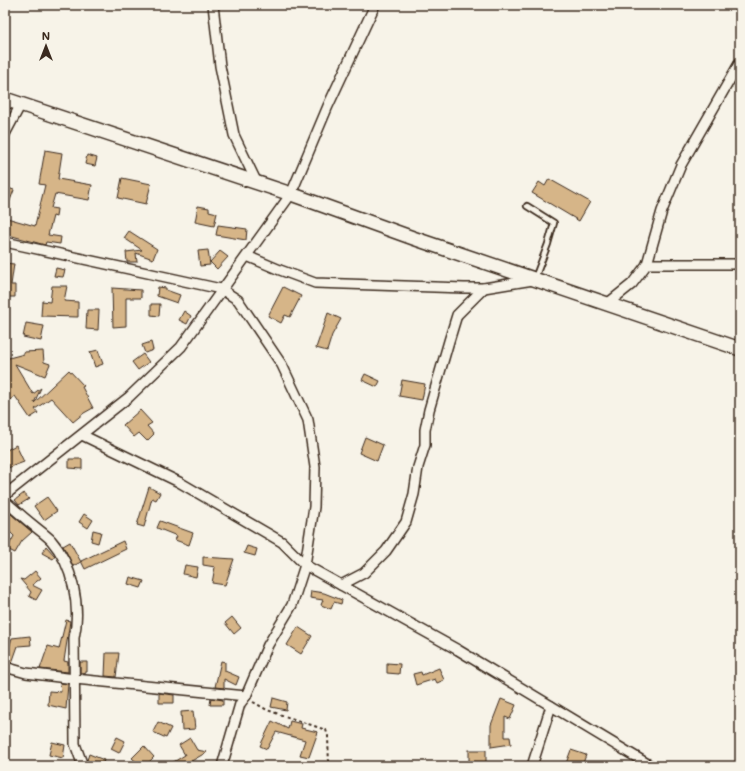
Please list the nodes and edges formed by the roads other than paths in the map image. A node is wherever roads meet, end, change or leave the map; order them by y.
1 (213, 5) edge
2 (376, 5) edge
3 (740, 62) edge
4 (5, 99) edge
5 (21, 104) junction
6 (5, 134) edge
7 (257, 183) junction
8 (291, 194) junction
9 (527, 206) dead end
10 (5, 242) edge
11 (247, 256) junction
12 (648, 264) junction
13 (740, 264) edge
14 (535, 280) junction
15 (484, 288) junction
16 (221, 289) junction
17 (607, 304) junction
18 (740, 349) edge
19 (82, 435) junction
20 (5, 496) edge
21 (5, 501) edge
22 (305, 565) junction
23 (341, 585) junction
24 (5, 667) edge
25 (75, 679) junction
26 (246, 696) junction
27 (552, 706) junction
28 (83, 766) edge
29 (222, 766) edge
30 (532, 766) edge
31 (651, 766) edge

1 - 7 street
2 - 8 street
3 - 12 street
4 - 5 main road
5 - 6 street
5 - 7 main road
7 - 8 main road
8 - 11 street
8 - 14 main road
9 - 14 lane
10 - 16 street
11 - 15 street
11 - 16 street
12 - 13 street
12 - 17 street
14 - 15 street
14 - 17 main road
15 - 23 street
16 - 19 street
16 - 22 street
17 - 18 main road
19 - 20 street
19 - 22 street
21 - 25 street
22 - 23 street
22 - 26 street
23 - 27 street
24 - 25 street
25 - 26 street
25 - 28 street
26 - 29 street
27 - 30 street
27 - 31 street

